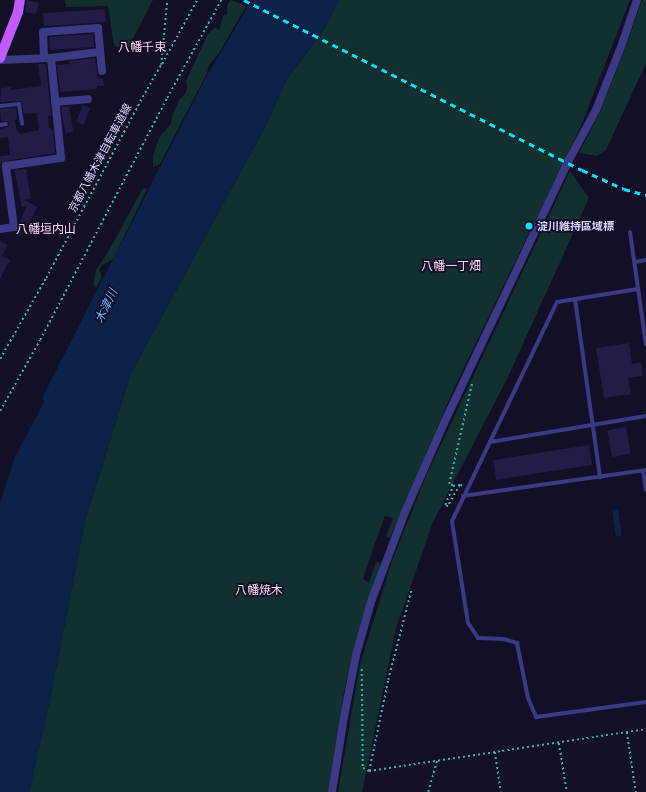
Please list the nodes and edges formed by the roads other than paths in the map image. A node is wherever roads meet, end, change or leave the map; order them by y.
1 (20, 0) edge
2 (637, 0) edge
3 (100, 52) junction
4 (47, 58) junction
5 (0, 59) edge
6 (102, 72) dead end
7 (88, 99) dead end
8 (55, 102) junction
9 (0, 106) edge
10 (6, 124) dead end
11 (22, 124) dead end
12 (0, 125) edge
13 (0, 229) edge
14 (630, 232) dead end
15 (646, 260) edge
16 (635, 262) junction
17 (638, 289) junction
18 (575, 299) junction
19 (646, 344) edge
20 (646, 416) edge
21 (593, 425) junction
22 (490, 442) junction
23 (645, 470) edge
24 (600, 477) junction
25 (646, 490) edge
26 (463, 496) junction
27 (646, 702) edge
28 (332, 792) edge

1 - 5 main road
2 - 28 street
3 - 4 street
3 - 4 street
3 - 6 street
4 - 5 street
4 - 8 street
7 - 8 street
8 - 13 street
9 - 11 lane
10 - 12 lane
14 - 16 lane
15 - 16 lane
16 - 17 lane
17 - 18 lane
17 - 19 lane
18 - 21 lane
18 - 22 lane
20 - 21 lane
21 - 22 lane
21 - 24 lane
22 - 26 lane
23 - 24 lane
23 - 25 lane
24 - 26 lane
26 - 27 lane

